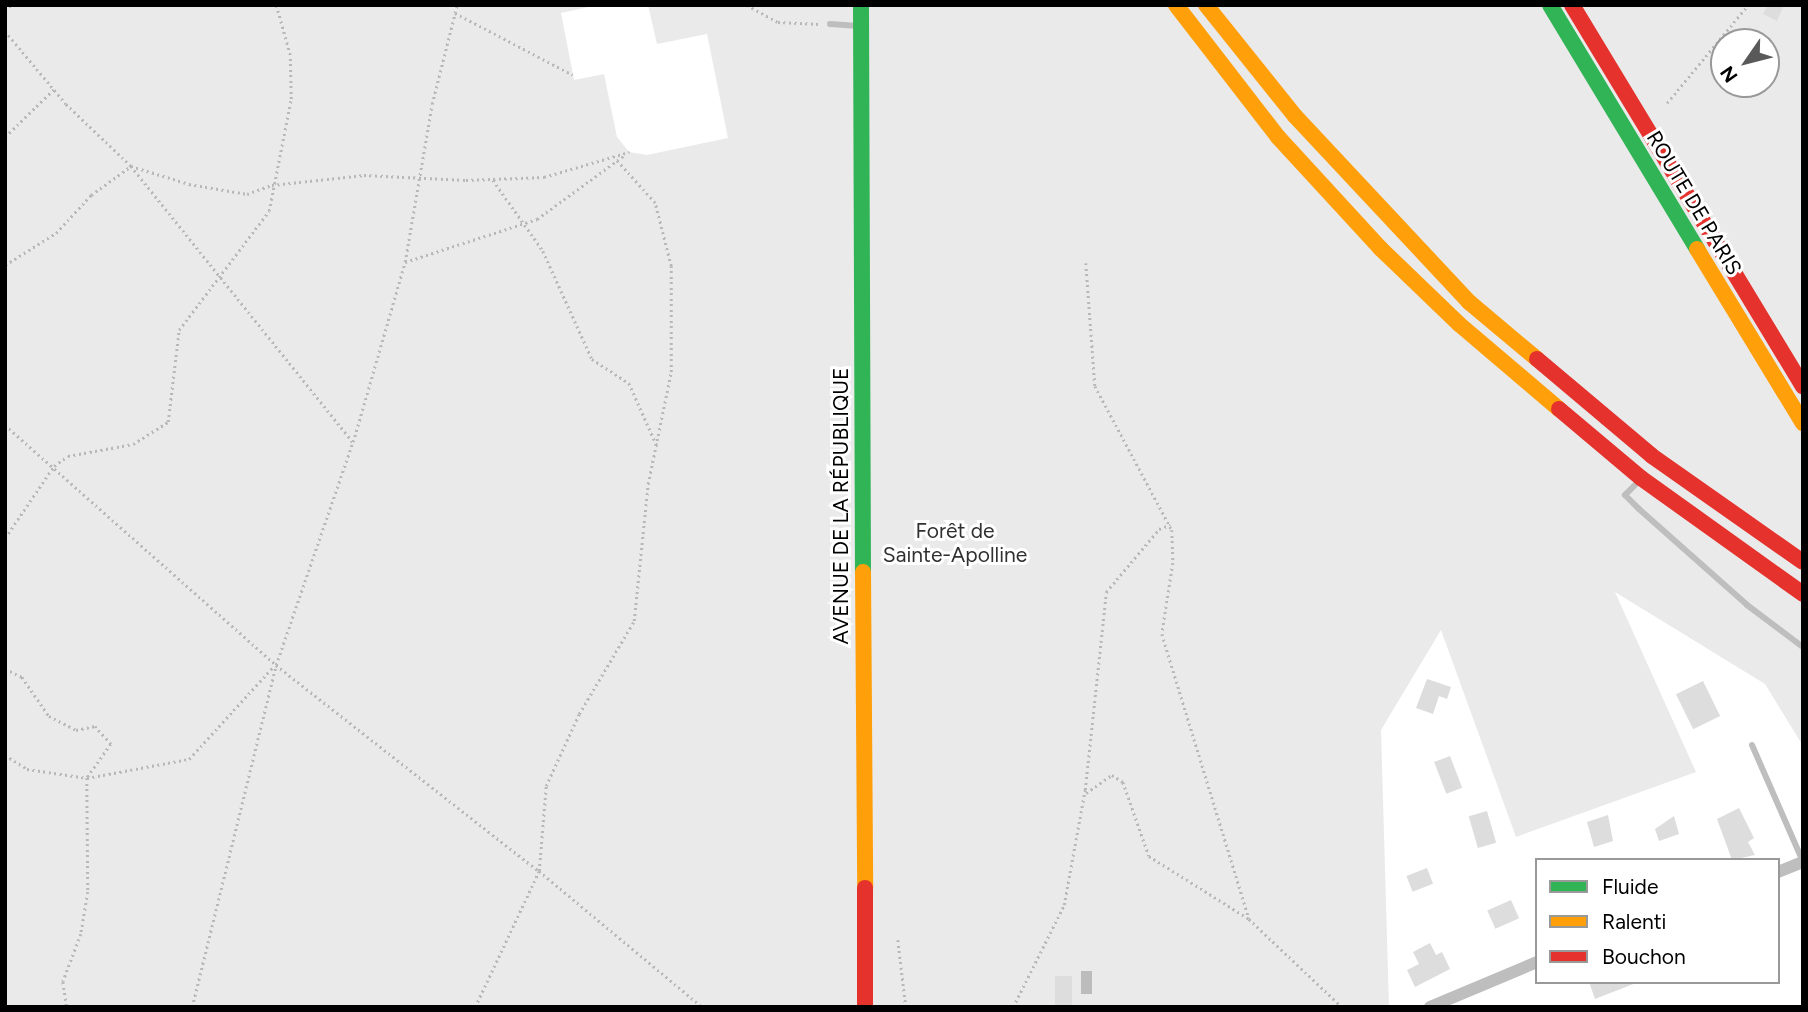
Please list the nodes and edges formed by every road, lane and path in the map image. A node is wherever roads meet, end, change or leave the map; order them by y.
1 (11, 5) edge
2 (276, 5) edge
3 (457, 5) edge
4 (747, 5) edge
5 (861, 5) edge
6 (1176, 5) edge
7 (1206, 5) edge
8 (1550, 5) edge
9 (1572, 5) edge
10 (1748, 5) edge
11 (5, 11) edge
12 (455, 13) junction
13 (830, 24) joint
14 (863, 27) junction
15 (5, 31) edge
16 (573, 75) dead end
17 (54, 89) junction
18 (1667, 103) dead end
19 (5, 137) edge
20 (617, 161) junction
21 (131, 166) junction
22 (419, 179) junction
23 (493, 180) junction
24 (272, 185) junction
25 (524, 223) junction
26 (405, 262) junction
27 (1086, 263) dead end
28 (5, 265) edge
29 (221, 278) junction
30 (1803, 387) edge
31 (1803, 424) edge
32 (5, 425) edge
33 (353, 442) junction
34 (657, 446) junction
35 (54, 466) junction
36 (1641, 478) junction
37 (1170, 525) junction
38 (5, 538) edge
39 (1803, 562) edge
40 (1803, 594) edge
41 (1803, 647) edge
42 (276, 665) junction
43 (5, 669) edge
44 (1752, 744) dead end
45 (5, 755) edge
46 (87, 778) junction
47 (1084, 794) junction
48 (1803, 862) edge
49 (540, 871) junction
50 (1780, 871) edge
51 (1250, 919) junction
52 (898, 940) dead end
53 (1535, 963) edge
54 (67, 1007) edge
55 (192, 1007) edge
56 (475, 1007) edge
57 (702, 1007) edge
58 (866, 1007) edge
59 (906, 1007) edge
60 (1013, 1007) edge
61 (1342, 1007) edge
62 (1430, 1007) edge

1 - 11 path
2 - 24 path
3 - 12 path
4 - 13 path
5 - 14 main road, AVENUE DE LA RÉPUBLIQUE
6 - 36 main road
7 - 39 main road
8 - 31 main road, ROUTE DE PARIS
9 - 30 main road, ROUTE DE PARIS
10 - 18 path
12 - 16 path
12 - 22 path
13 - 14 lane
14 - 58 main road, AVENUE DE LA RÉPUBLIQUE
15 - 17 path
17 - 19 path
17 - 21 path
20 - 23 path
20 - 25 path
20 - 34 path
21 - 24 path
21 - 28 path
21 - 29 path
22 - 23 path
22 - 24 path
22 - 26 path
23 - 25 path
24 - 29 path
25 - 26 path
25 - 34 path
26 - 33 path
27 - 37 path
29 - 33 path
29 - 35 path
32 - 35 path
33 - 42 path
34 - 49 path
35 - 38 path
35 - 42 path
36 - 40 main road
36 - 41 lane
37 - 47 path
37 - 51 path
42 - 46 path
42 - 49 path
42 - 55 path
43 - 46 path
44 - 48 lane
45 - 46 path
46 - 54 path
47 - 51 path
47 - 60 path
48 - 50 street
49 - 56 path
49 - 57 path
51 - 61 path
52 - 59 path
53 - 62 street

